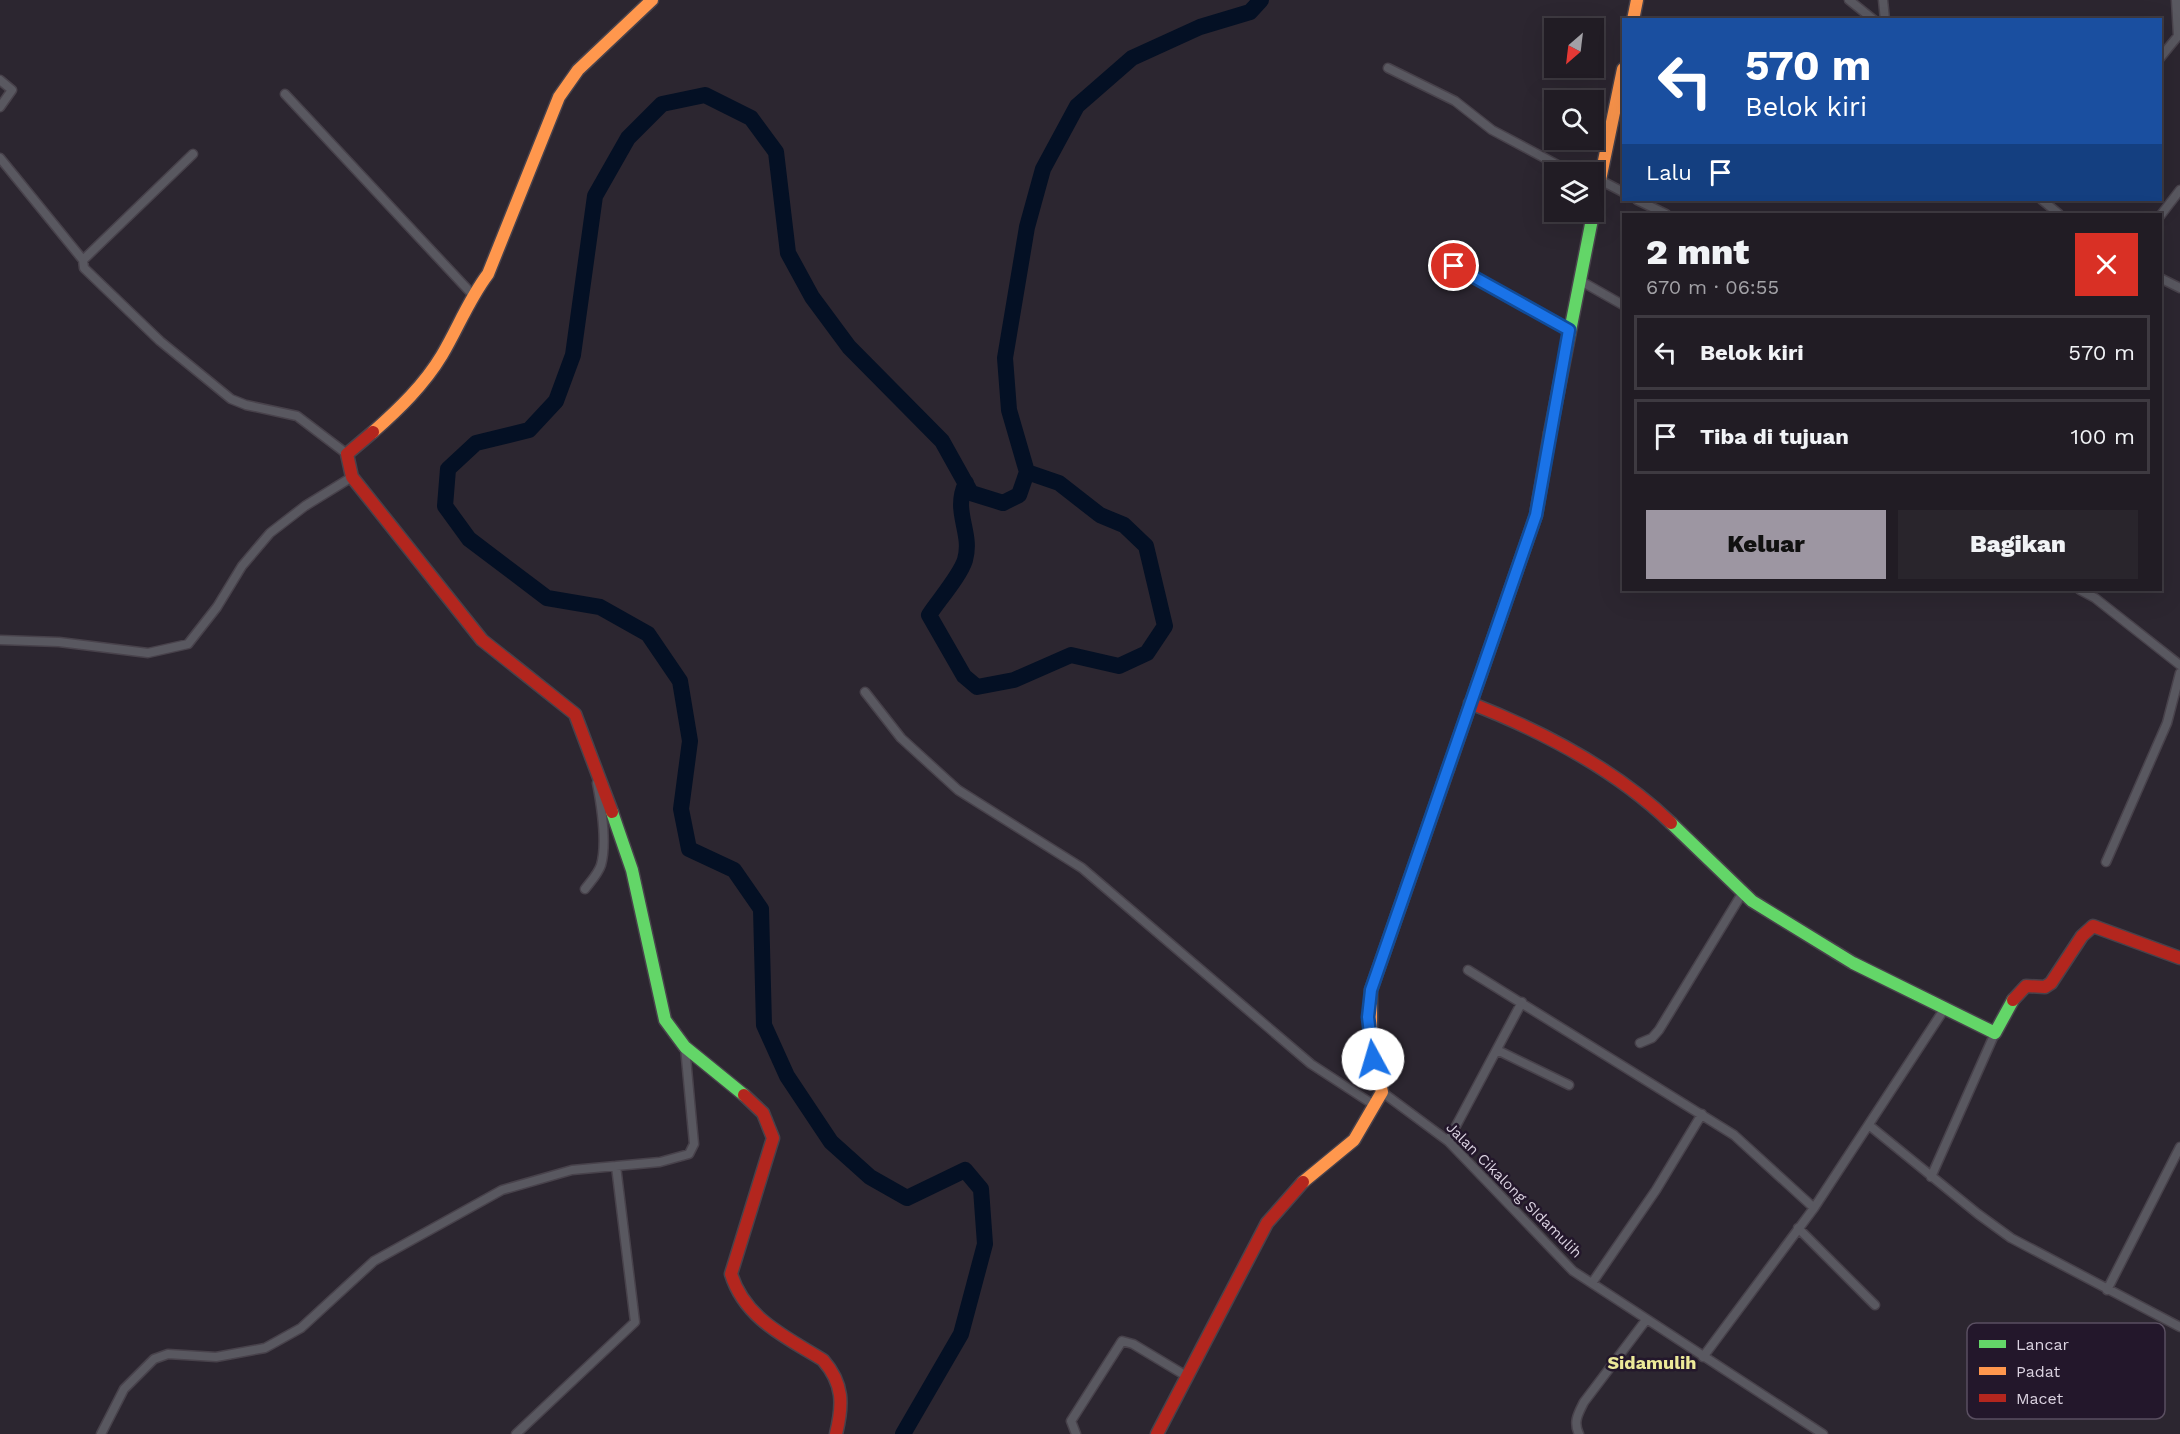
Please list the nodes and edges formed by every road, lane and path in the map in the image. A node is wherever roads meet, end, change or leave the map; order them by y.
1 (652, 0) edge
2 (1637, 0) edge
3 (1849, 0) edge
4 (1883, 0) edge
5 (2176, 0) edge
6 (1633, 18) edge
7 (1872, 18) edge
8 (1885, 18) edge
9 (2179, 37) edge
10 (2162, 56) edge
11 (1388, 68) dead end
12 (0, 80) edge
13 (1622, 83) edge
14 (285, 94) dead end
15 (0, 107) edge
16 (193, 154) dead end
17 (0, 158) edge
18 (1552, 162) edge
19 (1602, 162) edge
20 (1604, 186) edge
21 (2180, 190) edge
22 (1622, 192) edge
23 (1638, 201) edge
24 (2043, 201) edge
25 (1664, 213) edge
26 (2058, 213) edge
27 (2162, 213) edge
28 (1590, 222) edge
29 (83, 260) junction
30 (1454, 266) dead end
31 (2162, 279) edge
32 (1579, 280) junction
33 (2180, 288) edge
34 (472, 294) junction
35 (1622, 304) edge
36 (1569, 330) junction
37 (347, 454) junction
38 (352, 477) junction
39 (2082, 591) edge
40 (0, 640) edge
41 (2180, 665) edge
42 (2180, 673) edge
43 (865, 692) dead end
44 (1470, 703) junction
45 (592, 759) junction
46 (2106, 862) dead end
47 (585, 889) dead end
48 (1743, 892) junction
49 (2180, 958) edge
50 (1468, 970) dead end
51 (1522, 1002) junction
52 (1945, 1008) junction
53 (1995, 1033) junction
54 (1640, 1043) dead end
55 (685, 1047) junction
56 (1497, 1050) junction
57 (1569, 1085) dead end
58 (1382, 1092) junction
59 (1374, 1105) junction
60 (1702, 1114) junction
61 (1870, 1126) junction
62 (1448, 1141) junction
63 (2180, 1147) edge
64 (616, 1166) junction
65 (1930, 1177) junction
66 (1814, 1208) junction
67 (1798, 1228) junction
68 (1592, 1283) junction
69 (2107, 1290) junction
70 (1875, 1305) dead end
71 (1646, 1320) junction
72 (2180, 1327) edge
73 (1703, 1357) junction
74 (1188, 1377) junction
75 (101, 1434) edge
76 (516, 1434) edge
77 (836, 1434) edge
78 (1076, 1434) edge
79 (1157, 1434) edge
80 (1579, 1434) edge
81 (1823, 1434) edge

1 - 34 street
2 - 6 street
3 - 7 street
4 - 8 street
5 - 9 street
9 - 10 street
11 - 18 street
12 - 15 street
13 - 19 street
14 - 34 street
16 - 29 street
17 - 29 street
20 - 22 street
21 - 27 street
23 - 25 street
24 - 26 street
28 - 32 street
29 - 37 street
30 - 36 street
31 - 33 street
32 - 35 street
32 - 36 street
34 - 37 street
36 - 44 street
37 - 38 street
38 - 40 street
38 - 45 street
39 - 41 street
42 - 46 street
43 - 59 street
44 - 48 street
44 - 58 street
45 - 47 street
45 - 55 street
48 - 52 street
48 - 54 street
49 - 53 street
50 - 51 street
51 - 56 street
51 - 60 street
52 - 53 street
52 - 61 street
53 - 65 street
55 - 64 street
55 - 77 street
56 - 57 street
56 - 62 street
58 - 59 street
58 - 62 street, Jalan Cikalong SIdamulih
59 - 74 street
60 - 66 street
60 - 68 street
61 - 65 street
61 - 66 street
62 - 68 street, Jalan Cikalong SIdamulih
63 - 69 street
64 - 75 street
64 - 76 street
65 - 69 street
66 - 67 street
67 - 70 street
67 - 73 street
68 - 71 street, Jalan Cikalong SIdamulih
69 - 72 street
71 - 73 street, Jalan Cikalong SIdamulih
71 - 80 street
73 - 81 street, Jalan Cikalong SIdamulih
74 - 78 street
74 - 79 street

